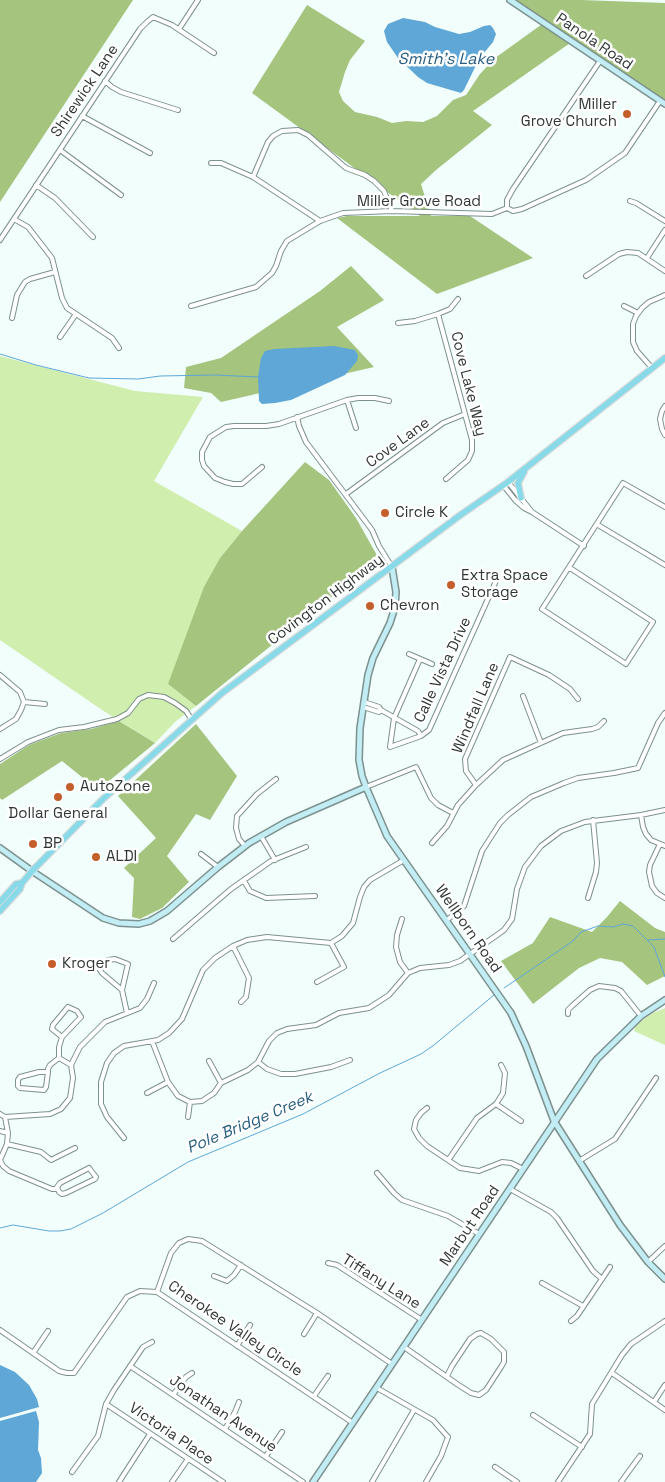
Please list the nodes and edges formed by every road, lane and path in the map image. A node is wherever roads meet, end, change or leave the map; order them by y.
1 (198, 0) edge
2 (510, 0) edge
3 (179, 29) junction
4 (214, 53) dead end
5 (600, 60) junction
6 (105, 82) junction
7 (663, 103) edge
8 (178, 110) dead end
9 (82, 116) junction
10 (60, 150) junction
11 (150, 153) dead end
12 (211, 163) dead end
13 (253, 177) junction
14 (36, 185) junction
15 (121, 195) dead end
16 (630, 201) dead end
17 (507, 208) junction
18 (392, 211) junction
19 (14, 219) junction
20 (320, 221) junction
21 (665, 221) edge
22 (665, 230) edge
23 (93, 237) dead end
24 (0, 240) edge
25 (647, 258) junction
26 (665, 271) edge
27 (55, 272) junction
28 (586, 276) dead end
29 (665, 295) edge
30 (458, 299) dead end
31 (191, 306) dead end
32 (624, 306) dead end
33 (638, 313) junction
34 (76, 314) junction
35 (438, 314) junction
36 (12, 318) dead end
37 (398, 323) dead end
38 (60, 336) dead end
39 (118, 348) dead end
40 (665, 358) edge
41 (652, 368) junction
42 (347, 400) junction
43 (388, 401) dead end
44 (665, 406) edge
45 (465, 414) junction
46 (297, 417) junction
47 (356, 428) dead end
48 (665, 435) edge
49 (262, 467) dead end
50 (526, 468) junction
51 (446, 479) dead end
52 (506, 484) junction
53 (346, 494) junction
54 (521, 498) junction
55 (665, 507) edge
56 (532, 512) junction
57 (598, 525) junction
58 (584, 546) junction
59 (665, 565) edge
60 (392, 567) junction
61 (570, 568) junction
62 (496, 582) dead end
63 (409, 654) dead end
64 (420, 659) junction
65 (432, 664) dead end
66 (0, 675) edge
67 (523, 696) dead end
68 (578, 699) dead end
69 (24, 702) junction
70 (45, 704) dead end
71 (363, 704) junction
72 (665, 713) edge
73 (394, 718) junction
74 (192, 720) junction
75 (604, 721) dead end
76 (0, 728) edge
77 (421, 736) junction
78 (541, 743) junction
79 (0, 759) edge
80 (276, 779) dead end
81 (476, 785) junction
82 (366, 786) junction
83 (665, 810) edge
84 (452, 813) junction
85 (641, 815) junction
86 (593, 820) junction
87 (261, 836) junction
88 (432, 843) dead end
89 (663, 845) edge
90 (245, 846) junction
91 (306, 847) dead end
92 (0, 848) edge
93 (201, 854) dead end
94 (275, 860) junction
95 (404, 860) junction
96 (218, 867) junction
97 (32, 871) junction
98 (244, 881) junction
99 (22, 883) junction
100 (316, 896) dead end
101 (588, 898) dead end
102 (665, 898) edge
103 (0, 902) edge
104 (0, 910) edge
105 (402, 919) dead end
106 (447, 920) junction
107 (173, 939) dead end
108 (331, 943) junction
109 (233, 946) junction
110 (471, 954) junction
111 (408, 973) junction
112 (316, 982) dead end
113 (154, 983) dead end
114 (122, 990) junction
115 (665, 1000) edge
116 (241, 1002) dead end
117 (127, 1013) junction
118 (568, 1014) dead end
119 (641, 1016) junction
120 (62, 1037) junction
121 (152, 1041) junction
122 (59, 1058) junction
123 (350, 1060) dead end
124 (209, 1061) dead end
125 (258, 1062) junction
126 (71, 1065) junction
127 (500, 1065) dead end
128 (48, 1072) junction
129 (656, 1078) dead end
130 (168, 1082) junction
131 (221, 1083) junction
132 (147, 1093) dead end
133 (190, 1102) junction
134 (496, 1104) junction
135 (427, 1108) dead end
136 (548, 1109) junction
137 (560, 1112) junction
138 (2, 1116) edge
139 (188, 1117) dead end
140 (520, 1121) dead end
141 (554, 1121) junction
142 (0, 1130) edge
143 (8, 1133) junction
144 (124, 1138) dead end
145 (7, 1144) junction
146 (75, 1148) dead end
147 (449, 1159) junction
148 (0, 1160) edge
149 (579, 1161) junction
150 (523, 1169) junction
151 (377, 1173) dead end
152 (57, 1189) junction
153 (510, 1189) junction
154 (479, 1234) junction
155 (665, 1246) edge
156 (648, 1262) junction
157 (328, 1263) dead end
158 (240, 1265) junction
159 (610, 1267) dead end
160 (214, 1276) dead end
161 (602, 1278) junction
162 (665, 1279) edge
163 (542, 1283) dead end
164 (157, 1292) junction
165 (583, 1306) junction
166 (317, 1313) junction
167 (422, 1320) junction
168 (571, 1321) dead end
169 (665, 1321) edge
170 (250, 1325) dead end
171 (0, 1330) edge
172 (48, 1331) dead end
173 (304, 1334) dead end
174 (152, 1342) dead end
175 (237, 1346) junction
176 (404, 1347) junction
177 (33, 1353) junction
178 (392, 1364) junction
179 (130, 1366) junction
180 (192, 1373) dead end
181 (612, 1373) junction
182 (328, 1376) dead end
183 (447, 1376) junction
184 (665, 1385) edge
185 (377, 1388) junction
186 (174, 1395) junction
187 (314, 1396) junction
188 (239, 1402) dead end
189 (654, 1402) junction
190 (106, 1404) junction
191 (414, 1410) junction
192 (665, 1410) edge
193 (532, 1415) dead end
194 (353, 1423) junction
195 (225, 1429) junction
196 (282, 1432) dead end
197 (150, 1434) junction
198 (582, 1447) junction
199 (266, 1456) junction
200 (640, 1456) dead end
201 (188, 1458) junction
202 (495, 1467) dead end
203 (72, 1472) dead end
204 (119, 1482) edge
205 (172, 1482) edge
206 (223, 1482) edge
207 (303, 1482) edge
208 (313, 1482) edge
209 (372, 1482) edge
210 (426, 1482) edge
211 (517, 1482) edge
212 (558, 1482) edge
213 (621, 1482) edge

1 - 3 street
2 - 5 street, Panola Road
3 - 4 street, Shirewick Lane
3 - 6 street, Shirewick Lane
5 - 7 street, Panola Road
5 - 17 street
6 - 8 street
6 - 9 street, Shirewick Lane
7 - 17 street, Miller Grove Road
9 - 10 street, Shirewick Lane
9 - 11 street
10 - 14 street, Shirewick Lane
10 - 15 street
12 - 13 street
13 - 18 street
13 - 20 street
14 - 19 street, Shirewick Lane
14 - 23 street
16 - 21 street
17 - 18 street, Miller Grove Road
18 - 20 street, Miller Grove Road
19 - 24 street, Shirewick Lane
19 - 27 street
20 - 31 street, Miller Grove Road
22 - 25 street
25 - 26 street
25 - 28 street
27 - 34 street
27 - 36 street
29 - 33 street
30 - 35 street
32 - 33 street
33 - 41 street
34 - 38 street
34 - 39 street
35 - 37 street
35 - 45 street, Cove Lake Way
40 - 41 main road, Covington Highway
41 - 50 main road, Covington Highway
42 - 43 street
42 - 46 street
42 - 47 street
44 - 48 street
45 - 51 street, Cove Lake Way
45 - 53 street, Cove Lane
46 - 49 street
46 - 53 street
50 - 52 main road, Covington Highway
50 - 54 main road
52 - 54 street
52 - 56 street
52 - 60 main road, Covington Highway
53 - 60 street
54 - 56 street
55 - 57 street
56 - 58 street
57 - 58 street
57 - 59 street
58 - 61 street
60 - 71 street, Wellborn Road
60 - 74 main road, Covington Highway
61 - 61 street
62 - 77 street, Calle Vista Drive
63 - 64 street
64 - 65 street
64 - 73 street
66 - 69 street
67 - 78 street
68 - 81 street, Windfall Lane
69 - 70 street
69 - 76 street
71 - 73 street
71 - 82 street, Wellborn Road
72 - 106 street
73 - 77 street
73 - 77 street, Calle Vista Drive
74 - 79 street
74 - 97 main road, Covington Highway
75 - 78 street
78 - 81 street
80 - 90 street
81 - 84 street
82 - 84 street
82 - 87 street
82 - 95 street, Wellborn Road
83 - 85 street
84 - 88 street
85 - 86 street
85 - 89 street
86 - 101 street
86 - 110 street
87 - 90 street
87 - 94 street
89 - 102 street
90 - 96 street
91 - 94 street
92 - 97 street
93 - 96 street
94 - 98 street
95 - 106 street, Wellborn Road
95 - 108 street
96 - 97 street
97 - 99 main road, Covington Highway
98 - 100 street
98 - 107 street
99 - 103 main road, Covington Highway
99 - 104 main road, Covington Highway
105 - 111 street
106 - 110 street, Wellborn Road
108 - 109 street
108 - 112 street
109 - 116 street
109 - 121 street
110 - 111 street
110 - 136 street, Wellborn Road
111 - 125 street
113 - 117 street
114 - 114 street
114 - 117 street
115 - 119 street, Marbut Road
117 - 126 street
118 - 119 street
119 - 137 street, Marbut Road
120 - 120 street
120 - 122 street
121 - 130 street
121 - 144 street
122 - 126 street
122 - 128 street
123 - 125 street
124 - 131 street
125 - 131 street
126 - 138 street
127 - 134 street
128 - 128 street
129 - 149 street
130 - 132 street
130 - 133 street
131 - 133 street
133 - 139 street
134 - 140 street
134 - 147 street
135 - 147 street
136 - 137 street
136 - 141 street, Wellborn Road
137 - 141 street, Marbut Road
138 - 143 street
141 - 149 street, Wellborn Road
141 - 150 street, Marbut Road
142 - 143 street
143 - 145 street
145 - 146 street
145 - 148 street
147 - 150 street
148 - 152 street
149 - 156 street, Wellborn Road
150 - 153 street, Marbut Road
151 - 154 street
152 - 152 street
153 - 154 street, Marbut Road
153 - 161 street
154 - 167 street, Marbut Road
155 - 156 street
156 - 162 street, Wellborn Road
157 - 167 street, Tiffany Lane
158 - 160 street
158 - 164 street, Cherokee Valley Circle
158 - 166 street, Cherokee Valley Circle
159 - 161 street
161 - 165 street
163 - 165 street
164 - 175 street, Cherokee Valley Circle
164 - 177 street
165 - 168 street
166 - 173 street
166 - 178 street, Cherokee Valley Circle
167 - 176 street, Marbut Road
169 - 181 street
170 - 175 street
171 - 177 street
172 - 177 street
174 - 179 street
175 - 187 street, Cherokee Valley Circle
176 - 178 street, Marbut Road
176 - 183 street
178 - 185 street, Marbut Road
179 - 186 street, Jonathan Avenue
179 - 190 street
180 - 186 street
181 - 189 street
181 - 198 street
182 - 187 street
183 - 183 street
184 - 189 street
185 - 191 street
185 - 194 street, Marbut Road
186 - 195 street, Jonathan Avenue
187 - 194 street, Cherokee Valley Circle
188 - 195 street
189 - 192 street
190 - 197 street, Victoria Place
190 - 203 street
191 - 209 street
191 - 210 street
193 - 198 street
194 - 208 street, Marbut Road
195 - 199 street, Jonathan Avenue
196 - 199 street
197 - 201 street, Victoria Place
197 - 204 street
198 - 212 street
199 - 207 street, Jonathan Avenue
200 - 213 street
201 - 205 street
201 - 206 street, Victoria Place
202 - 211 street

